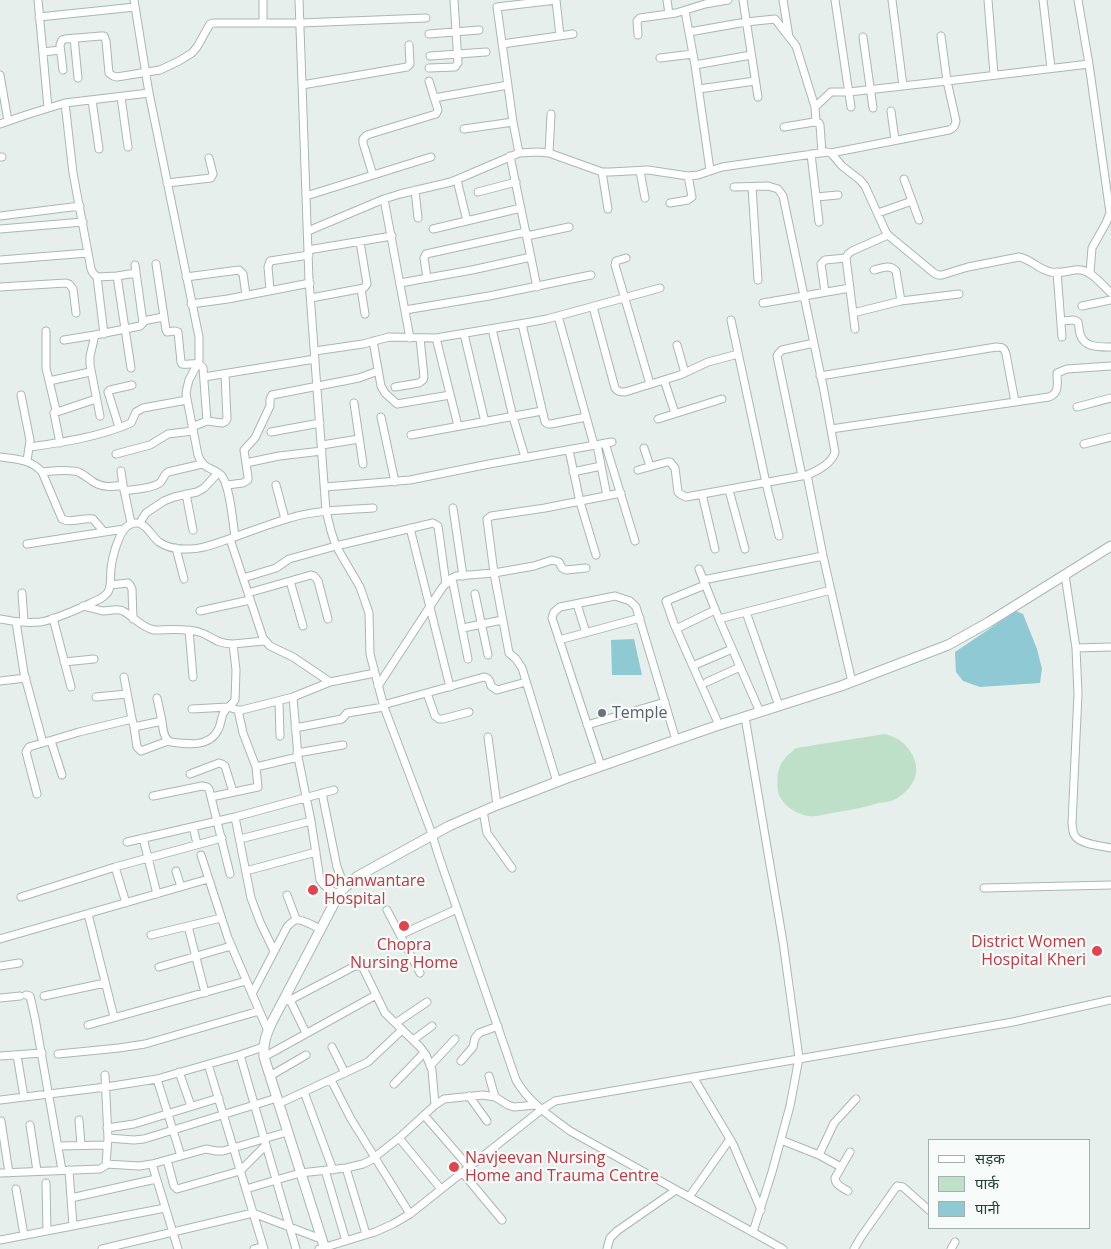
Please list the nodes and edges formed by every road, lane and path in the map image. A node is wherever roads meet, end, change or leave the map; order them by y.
1 (38, 0) edge
2 (263, 0) edge
3 (299, 0) edge
4 (454, 0) edge
5 (667, 0) edge
6 (728, 0) edge
7 (743, 0) edge
8 (783, 0) edge
9 (836, 0) edge
10 (892, 0) edge
11 (988, 0) edge
12 (1043, 0) edge
13 (1078, 0) edge
14 (134, 4) edge
15 (497, 4) edge
16 (685, 11) junction
17 (669, 14) junction
18 (39, 17) junction
19 (426, 18) dead end
20 (263, 22) junction
21 (746, 22) junction
22 (300, 23) junction
23 (479, 30) dead end
24 (456, 32) junction
25 (689, 32) junction
26 (428, 34) dead end
27 (573, 34) dead end
28 (638, 35) dead end
29 (560, 36) junction
30 (941, 36) dead end
31 (789, 37) junction
32 (863, 37) dead end
33 (74, 38) junction
34 (409, 44) dead end
35 (502, 44) junction
36 (60, 50) junction
37 (43, 52) junction
38 (486, 52) dead end
39 (458, 54) junction
40 (693, 54) junction
41 (752, 55) junction
42 (430, 56) dead end
43 (660, 58) dead end
44 (1089, 64) junction
45 (695, 65) junction
46 (429, 68) dead end
47 (1051, 68) junction
48 (63, 70) dead end
49 (145, 73) junction
50 (0, 74) edge
51 (994, 74) junction
52 (78, 78) dead end
53 (429, 81) dead end
54 (756, 81) junction
55 (947, 81) junction
56 (302, 85) junction
57 (508, 85) junction
58 (904, 86) junction
59 (698, 89) junction
60 (870, 89) junction
61 (849, 92) junction
62 (149, 93) junction
63 (758, 96) dead end
64 (121, 97) junction
65 (434, 98) junction
66 (92, 100) junction
67 (65, 103) junction
68 (48, 108) junction
69 (815, 108) junction
70 (851, 108) dead end
71 (873, 108) dead end
72 (891, 111) dead end
73 (551, 114) dead end
74 (8, 121) junction
75 (513, 122) junction
76 (816, 122) junction
77 (0, 124) edge
78 (784, 127) dead end
79 (464, 129) dead end
80 (895, 140) junction
81 (128, 147) dead end
82 (99, 149) dead end
83 (831, 152) junction
84 (519, 153) junction
85 (549, 153) junction
86 (822, 153) junction
87 (1111, 153) edge
88 (811, 154) junction
89 (1102, 155) junction
90 (510, 156) junction
91 (431, 157) dead end
92 (209, 158) dead end
93 (710, 170) junction
94 (640, 171) junction
95 (602, 172) junction
96 (373, 175) junction
97 (688, 176) junction
98 (904, 179) dead end
99 (457, 180) junction
100 (516, 182) junction
101 (167, 183) junction
102 (734, 187) dead end
103 (752, 187) junction
104 (415, 190) junction
105 (1109, 190) edge
106 (478, 192) dead end
107 (838, 195) dead end
108 (306, 196) junction
109 (816, 197) junction
110 (645, 198) dead end
111 (384, 199) junction
112 (912, 202) junction
113 (670, 203) dead end
114 (80, 206) junction
115 (521, 208) junction
116 (608, 208) dead end
117 (878, 213) junction
118 (0, 216) edge
119 (418, 218) dead end
120 (1110, 218) edge
121 (918, 220) dead end
122 (467, 221) junction
123 (83, 222) junction
124 (818, 222) dead end
125 (569, 227) dead end
126 (0, 229) edge
127 (433, 229) dead end
128 (308, 231) junction
129 (526, 234) junction
130 (888, 235) junction
131 (392, 236) junction
132 (360, 242) junction
133 (308, 252) junction
134 (88, 253) junction
135 (531, 257) junction
136 (626, 258) dead end
137 (846, 258) junction
138 (0, 260) edge
139 (156, 264) dead end
140 (874, 270) dead end
141 (1057, 272) junction
142 (1090, 273) junction
143 (591, 275) dead end
144 (117, 276) junction
145 (97, 277) junction
146 (186, 277) junction
147 (427, 278) junction
148 (758, 280) dead end
149 (310, 283) junction
150 (400, 283) junction
151 (0, 287) edge
152 (537, 287) junction
153 (660, 288) dead end
154 (850, 288) junction
155 (361, 289) junction
156 (270, 290) junction
157 (825, 292) junction
158 (1111, 293) edge
159 (959, 294) dead end
160 (246, 295) junction
161 (804, 296) junction
162 (311, 298) junction
163 (624, 298) junction
164 (1111, 300) edge
165 (901, 301) junction
166 (763, 303) dead end
167 (191, 304) junction
168 (593, 306) junction
169 (1082, 306) dead end
170 (405, 310) junction
171 (76, 313) dead end
172 (853, 313) junction
173 (366, 314) dead end
174 (558, 316) junction
175 (163, 317) junction
176 (730, 320) dead end
177 (143, 321) junction
178 (1061, 321) junction
179 (522, 324) junction
180 (124, 329) junction
181 (492, 329) junction
182 (854, 329) dead end
183 (46, 331) dead end
184 (104, 334) junction
185 (464, 334) junction
186 (95, 335) junction
187 (1062, 337) dead end
188 (410, 338) junction
189 (420, 338) junction
190 (436, 338) junction
191 (64, 340) dead end
192 (373, 341) junction
193 (814, 343) junction
194 (677, 345) dead end
195 (1111, 347) edge
196 (315, 351) junction
197 (738, 354) junction
198 (315, 359) junction
199 (198, 363) junction
200 (1111, 366) edge
201 (131, 368) dead end
202 (378, 371) junction
203 (90, 372) junction
204 (685, 373) junction
205 (225, 374) junction
206 (820, 376) junction
207 (204, 377) junction
208 (664, 380) junction
209 (49, 381) junction
210 (650, 384) junction
211 (132, 385) dead end
212 (317, 386) junction
213 (395, 387) dead end
214 (20, 395) dead end
215 (450, 395) junction
216 (1111, 398) edge
217 (96, 399) junction
218 (722, 399) dead end
219 (187, 400) junction
220 (1015, 402) junction
221 (354, 403) dead end
222 (1077, 406) dead end
223 (542, 411) junction
224 (54, 413) junction
225 (675, 413) junction
226 (100, 416) dead end
227 (381, 416) dead end
228 (513, 417) junction
229 (586, 417) junction
230 (658, 419) dead end
231 (207, 421) junction
232 (485, 422) junction
233 (320, 423) junction
234 (458, 426) junction
235 (119, 427) junction
236 (192, 429) junction
237 (831, 429) junction
238 (271, 432) dead end
239 (412, 435) dead end
240 (1111, 437) edge
241 (359, 439) junction
242 (60, 442) junction
243 (1084, 444) dead end
244 (596, 445) junction
245 (30, 447) junction
246 (322, 448) junction
247 (644, 448) dead end
248 (569, 450) junction
249 (116, 454) dead end
250 (0, 457) edge
251 (525, 457) junction
252 (27, 461) junction
253 (246, 463) junction
254 (202, 464) junction
255 (363, 464) dead end
256 (601, 466) junction
257 (650, 466) junction
258 (638, 470) dead end
259 (121, 471) dead end
260 (42, 472) junction
261 (573, 472) junction
262 (218, 473) junction
263 (805, 476) junction
264 (395, 482) junction
265 (766, 483) junction
266 (227, 485) junction
267 (276, 485) dead end
268 (325, 487) junction
269 (124, 488) junction
270 (729, 490) junction
271 (621, 493) junction
272 (186, 494) junction
273 (702, 494) junction
274 (607, 496) junction
275 (580, 502) junction
276 (373, 508) dead end
277 (453, 508) dead end
278 (326, 511) junction
279 (285, 520) junction
280 (140, 523) junction
281 (131, 524) junction
282 (410, 528) junction
283 (124, 529) junction
284 (193, 530) dead end
285 (104, 532) junction
286 (779, 536) dead end
287 (232, 538) junction
288 (636, 541) dead end
289 (26, 544) dead end
290 (336, 546) junction
291 (1111, 546) edge
292 (176, 548) junction
293 (715, 549) dead end
294 (744, 549) dead end
295 (596, 555) dead end
296 (823, 556) junction
297 (586, 568) dead end
298 (699, 569) dead end
299 (494, 572) junction
300 (1065, 575) junction
301 (463, 576) junction
302 (243, 578) junction
303 (184, 580) dead end
304 (290, 581) junction
305 (449, 581) junction
306 (704, 582) junction
307 (110, 585) junction
308 (831, 590) junction
309 (22, 593) dead end
310 (475, 594) dead end
311 (249, 597) junction
312 (577, 604) junction
313 (83, 606) junction
314 (430, 608) junction
315 (715, 610) junction
316 (200, 611) dead end
317 (746, 612) junction
318 (53, 618) junction
319 (640, 618) junction
320 (133, 619) junction
321 (328, 619) dead end
322 (719, 619) junction
323 (0, 620) edge
324 (502, 620) junction
325 (20, 622) junction
326 (482, 624) junction
327 (303, 626) dead end
328 (680, 627) dead end
329 (463, 628) junction
330 (190, 630) junction
331 (586, 633) junction
332 (560, 640) junction
333 (264, 641) junction
334 (233, 644) junction
335 (1111, 647) edge
336 (1076, 648) junction
337 (732, 649) junction
338 (488, 655) dead end
339 (94, 659) dead end
340 (468, 659) dead end
341 (64, 662) junction
342 (697, 664) dead end
343 (740, 667) junction
344 (375, 673) junction
345 (124, 677) dead end
346 (193, 677) dead end
347 (26, 678) junction
348 (0, 681) edge
349 (330, 682) junction
350 (526, 682) junction
351 (707, 682) dead end
352 (852, 682) junction
353 (378, 686) junction
354 (71, 687) dead end
355 (450, 687) junction
356 (427, 693) junction
357 (127, 694) junction
358 (96, 697) dead end
359 (293, 697) junction
360 (158, 698) dead end
361 (279, 701) junction
362 (665, 702) junction
363 (383, 706) junction
364 (779, 706) junction
365 (228, 708) junction
366 (192, 709) dead end
367 (238, 710) junction
368 (469, 712) dead end
369 (760, 712) junction
370 (745, 717) junction
371 (132, 719) junction
372 (162, 721) junction
373 (587, 725) junction
374 (719, 725) junction
375 (134, 727) junction
376 (295, 728) junction
377 (280, 736) dead end
378 (488, 737) dead end
379 (168, 740) junction
380 (676, 740) junction
381 (47, 742) junction
382 (343, 745) dead end
383 (298, 755) junction
384 (601, 766) junction
385 (256, 767) junction
386 (190, 774) dead end
387 (62, 775) dead end
388 (557, 782) junction
389 (334, 790) dead end
390 (233, 792) junction
391 (322, 793) junction
392 (37, 794) dead end
393 (153, 796) dead end
394 (211, 797) junction
395 (306, 797) junction
396 (497, 805) junction
397 (483, 811) junction
398 (235, 817) junction
399 (218, 821) junction
400 (311, 821) junction
401 (192, 827) junction
402 (432, 834) junction
403 (143, 838) junction
404 (222, 838) junction
405 (240, 839) junction
406 (127, 842) dead end
407 (197, 844) junction
408 (1111, 848) edge
409 (316, 852) junction
410 (201, 855) dead end
411 (148, 858) junction
412 (115, 867) junction
413 (512, 868) dead end
414 (176, 871) dead end
415 (246, 871) junction
416 (230, 874) dead end
417 (208, 879) junction
418 (1111, 885) edge
419 (181, 887) junction
420 (984, 888) dead end
421 (342, 891) junction
422 (157, 894) junction
423 (287, 895) dead end
424 (22, 897) dead end
425 (126, 903) junction
426 (387, 910) dead end
427 (457, 910) junction
428 (88, 914) junction
429 (221, 918) junction
430 (296, 920) junction
431 (188, 926) junction
432 (321, 929) junction
433 (400, 934) junction
434 (151, 935) dead end
435 (0, 939) edge
436 (231, 946) junction
437 (274, 951) junction
438 (196, 956) junction
439 (19, 963) dead end
440 (0, 966) edge
441 (159, 966) dead end
442 (420, 973) dead end
443 (246, 981) junction
444 (106, 983) junction
445 (205, 993) junction
446 (252, 994) junction
447 (376, 995) junction
448 (44, 996) dead end
449 (0, 998) edge
450 (1111, 1000) edge
451 (286, 1001) junction
452 (427, 1002) dead end
453 (259, 1011) junction
454 (114, 1017) junction
455 (396, 1023) junction
456 (88, 1025) dead end
457 (432, 1026) dead end
458 (498, 1026) junction
459 (402, 1030) junction
460 (268, 1031) junction
461 (306, 1033) junction
462 (456, 1039) dead end
463 (413, 1040) junction
464 (332, 1046) dead end
465 (263, 1047) junction
466 (42, 1053) junction
467 (424, 1053) junction
468 (58, 1054) dead end
469 (17, 1055) junction
470 (240, 1055) junction
471 (0, 1056) edge
472 (306, 1056) dead end
473 (264, 1057) junction
474 (798, 1058) junction
475 (461, 1061) dead end
476 (208, 1064) junction
477 (430, 1066) junction
478 (179, 1072) junction
479 (346, 1073) junction
480 (105, 1075) dead end
481 (270, 1076) junction
482 (489, 1076) dead end
483 (693, 1076) junction
484 (157, 1079) junction
485 (331, 1080) junction
486 (394, 1084) dead end
487 (106, 1087) junction
488 (304, 1092) junction
489 (49, 1093) junction
490 (469, 1096) junction
491 (24, 1097) junction
492 (495, 1097) junction
493 (219, 1098) junction
494 (856, 1099) dead end
495 (0, 1100) edge
496 (277, 1101) junction
497 (255, 1105) junction
498 (435, 1105) junction
499 (191, 1106) junction
500 (539, 1107) junction
501 (168, 1114) junction
502 (224, 1114) junction
503 (424, 1115) junction
504 (79, 1120) dead end
505 (1, 1121) edge
506 (487, 1121) dead end
507 (30, 1125) dead end
508 (107, 1128) junction
509 (173, 1130) junction
510 (287, 1132) junction
511 (399, 1138) junction
512 (730, 1139) junction
513 (781, 1140) junction
514 (107, 1141) junction
515 (265, 1142) junction
516 (81, 1145) junction
517 (58, 1146) junction
518 (234, 1148) junction
519 (850, 1152) dead end
520 (819, 1155) junction
521 (181, 1156) junction
522 (374, 1157) junction
523 (167, 1160) junction
524 (106, 1164) junction
525 (152, 1164) junction
526 (346, 1168) junction
527 (841, 1168) junction
528 (66, 1170) junction
529 (329, 1170) junction
530 (466, 1170) junction
531 (240, 1171) junction
532 (37, 1172) junction
533 (0, 1173) edge
534 (9, 1173) junction
535 (300, 1173) junction
536 (156, 1179) junction
537 (276, 1180) junction
538 (46, 1183) dead end
539 (16, 1189) dead end
540 (246, 1189) junction
541 (441, 1189) junction
542 (676, 1190) junction
543 (848, 1191) dead end
544 (689, 1197) junction
545 (71, 1198) junction
546 (165, 1208) junction
547 (928, 1209) edge
548 (760, 1210) junction
549 (254, 1213) junction
550 (410, 1214) junction
551 (502, 1220) dead end
552 (73, 1226) junction
553 (290, 1227) junction
554 (48, 1231) junction
555 (173, 1232) junction
556 (753, 1232) junction
557 (366, 1234) junction
558 (24, 1235) junction
559 (0, 1240) edge
560 (346, 1240) junction
561 (322, 1246) edge
562 (117, 1247) edge
563 (264, 1248) edge
564 (102, 1249) edge
565 (178, 1249) edge
566 (254, 1249) edge
567 (296, 1249) edge
568 (607, 1249) edge
569 (783, 1249) edge
570 (854, 1249) edge

1 - 18 street
2 - 20 street
3 - 22 street
4 - 24 street
5 - 17 street
6 - 16 street
7 - 21 street
8 - 31 street
9 - 61 street
10 - 58 street
11 - 51 street
12 - 47 street
13 - 44 street
14 - 18 street
14 - 49 street
15 - 29 street
15 - 35 street
16 - 17 street
16 - 25 street
17 - 28 street
18 - 37 street
19 - 22 street
20 - 22 street
20 - 49 street
21 - 25 street
21 - 31 street
21 - 41 street
22 - 56 street
23 - 24 street
24 - 26 street
24 - 39 street
25 - 40 street
27 - 29 street
29 - 35 street
30 - 55 street
31 - 69 street
32 - 60 street
33 - 36 street
33 - 49 street
33 - 52 street
34 - 56 street
35 - 57 street
36 - 37 street
36 - 48 street
37 - 68 street
38 - 39 street
39 - 42 street
39 - 46 street
40 - 43 street
40 - 45 street
41 - 45 street
41 - 54 street
44 - 47 street
44 - 89 street
45 - 59 street
47 - 51 street
49 - 62 street
50 - 74 street
51 - 55 street
53 - 65 street
54 - 59 street
54 - 63 street
55 - 58 street
55 - 80 street
56 - 108 street
57 - 65 street
57 - 75 street
58 - 60 street
59 - 93 street
60 - 61 street
60 - 71 street
61 - 69 street
61 - 70 street
62 - 64 street
62 - 101 street
64 - 66 street
64 - 81 street
65 - 96 street
66 - 67 street
66 - 82 street
67 - 68 street
67 - 114 street
68 - 74 street
69 - 76 street
72 - 80 street
73 - 85 street
74 - 77 street
75 - 79 street
75 - 84 street
76 - 78 street
76 - 86 street
80 - 83 street
83 - 86 street
83 - 117 street
84 - 85 street
84 - 90 street
85 - 95 street
86 - 88 street
87 - 89 street
88 - 93 street
88 - 109 street
89 - 105 street
90 - 99 street
90 - 100 street
91 - 96 street
92 - 101 street
93 - 97 street
94 - 95 street
94 - 97 street
94 - 110 street
95 - 116 street
96 - 108 street
97 - 113 street
98 - 112 street
99 - 104 street
99 - 122 street
100 - 106 street
100 - 115 street
101 - 146 street
102 - 103 street
103 - 148 street
103 - 161 street
104 - 111 street
104 - 119 street
105 - 120 street
107 - 109 street
108 - 128 street
109 - 124 street
111 - 128 street
111 - 131 street
112 - 117 street
112 - 121 street
114 - 118 street
114 - 123 street
115 - 122 street
115 - 129 street
117 - 130 street
120 - 142 street
122 - 127 street
123 - 126 street
123 - 134 street
125 - 129 street
128 - 133 street
129 - 135 street
129 - 147 street
130 - 137 street
130 - 141 street
131 - 132 street
131 - 150 street
132 - 133 street
132 - 155 street
133 - 149 street
133 - 156 street
134 - 138 street
134 - 145 street
135 - 147 street
135 - 152 street
136 - 163 street
137 - 154 street
137 - 157 street
139 - 175 street
140 - 165 street
141 - 142 street
141 - 178 street
142 - 158 street
143 - 152 street
144 - 145 street
144 - 177 street
144 - 180 street
145 - 184 street
146 - 160 street
146 - 167 street
147 - 150 street
149 - 156 street
149 - 162 street
150 - 170 street
151 - 171 street
152 - 170 street
153 - 163 street
154 - 157 street
154 - 172 street
155 - 162 street
155 - 173 street
156 - 160 street
157 - 161 street
159 - 165 street
160 - 167 street
161 - 166 street
161 - 193 street
162 - 196 street
163 - 168 street
163 - 210 street
164 - 169 street
165 - 172 street
167 - 199 street
168 - 174 street
168 - 210 street
170 - 188 street
172 - 182 street
174 - 179 street
174 - 229 street
175 - 177 street
175 - 199 street
176 - 197 street
177 - 180 street
178 - 187 street
178 - 195 street
179 - 181 street
179 - 223 street
180 - 184 street
180 - 201 street
181 - 185 street
181 - 228 street
183 - 209 street
184 - 186 street
185 - 190 street
185 - 232 street
186 - 191 street
186 - 203 street
188 - 189 street
188 - 192 street
189 - 190 street
189 - 213 street
190 - 215 street
192 - 196 street
192 - 202 street
193 - 206 street
193 - 263 street
194 - 204 street
196 - 198 street
197 - 204 street
197 - 265 street
198 - 205 street
198 - 212 street
199 - 207 street
199 - 219 street
200 - 220 street
202 - 212 street
202 - 215 street
203 - 209 street
203 - 217 street
204 - 208 street
205 - 207 street
205 - 231 street
206 - 220 street
206 - 237 street
207 - 231 street
208 - 210 street
208 - 225 street
209 - 224 street
211 - 235 street
212 - 233 street
212 - 253 street
214 - 245 street
215 - 234 street
216 - 222 street
217 - 224 street
217 - 226 street
218 - 225 street
219 - 235 street
219 - 236 street
220 - 237 street
221 - 241 street
223 - 228 street
223 - 229 street
224 - 242 street
225 - 230 street
227 - 264 street
228 - 232 street
228 - 251 street
229 - 244 street
231 - 236 street
232 - 234 street
233 - 238 street
233 - 246 street
234 - 239 street
235 - 242 street
236 - 249 street
236 - 254 street
237 - 263 street
240 - 243 street
241 - 246 street
241 - 255 street
242 - 245 street
244 - 248 street
244 - 256 street
244 - 271 street
245 - 252 street
246 - 253 street
246 - 268 street
247 - 257 street
248 - 251 street
248 - 261 street
250 - 252 street
251 - 264 street
252 - 260 street
253 - 266 street
254 - 262 street
254 - 269 street
256 - 261 street
256 - 274 street
257 - 258 street
257 - 273 street
259 - 269 street
260 - 269 street
260 - 285 street
261 - 275 street
262 - 266 street
262 - 272 street
263 - 265 street
263 - 296 street
264 - 268 street
265 - 270 street
265 - 286 street
266 - 287 street
267 - 279 street
268 - 278 street
269 - 281 street
270 - 273 street
270 - 294 street
271 - 274 street
271 - 288 street
272 - 280 street
272 - 284 street
273 - 293 street
274 - 275 street
275 - 295 street
275 - 299 street
276 - 278 street
277 - 301 street
278 - 279 street
278 - 290 street
279 - 287 street
280 - 281 street
280 - 292 street
281 - 283 street
282 - 290 street
282 - 305 street
282 - 314 street
283 - 285 street
283 - 307 street
285 - 289 street
287 - 292 street
287 - 302 street
290 - 302 street
290 - 344 street
291 - 300 street
292 - 303 street
296 - 306 street
296 - 308 street
297 - 299 street
298 - 306 street
299 - 301 street
299 - 324 street
300 - 336 street
300 - 352 street
301 - 305 street
302 - 311 street
304 - 311 street
304 - 321 street
304 - 327 street
305 - 314 street
305 - 329 street
306 - 315 street
306 - 374 street
307 - 313 street
307 - 320 street
308 - 317 street
308 - 352 street
309 - 325 street
310 - 326 street
311 - 316 street
311 - 333 street
312 - 319 street
312 - 331 street
312 - 332 street
313 - 318 street
313 - 320 street
314 - 353 street
314 - 355 street
315 - 322 street
315 - 328 street
317 - 322 street
317 - 364 street
318 - 325 street
318 - 341 street
319 - 331 street
319 - 362 street
320 - 330 street
322 - 337 street
323 - 325 street
324 - 326 street
324 - 350 street
325 - 347 street
326 - 329 street
326 - 338 street
329 - 340 street
330 - 334 street
330 - 346 street
331 - 332 street
332 - 373 street
333 - 334 street
333 - 349 street
334 - 365 street
335 - 336 street
336 - 408 street
337 - 342 street
337 - 343 street
339 - 341 street
341 - 354 street
343 - 351 street
343 - 369 street
344 - 349 street
344 - 353 street
345 - 357 street
347 - 348 street
347 - 381 street
349 - 359 street
350 - 355 street
350 - 388 street
352 - 364 street
353 - 363 street
355 - 356 street
356 - 363 street
356 - 368 street
357 - 358 street
357 - 371 street
359 - 361 street
359 - 376 street
360 - 372 street
361 - 367 street
361 - 377 street
362 - 373 street
362 - 380 street
363 - 376 street
363 - 402 street
364 - 369 street
365 - 366 street
365 - 367 street
365 - 379 street
367 - 385 street
369 - 370 street
370 - 374 street
370 - 474 street
371 - 375 street
371 - 381 street
372 - 375 street
372 - 379 street
373 - 384 street
374 - 380 street
375 - 379 street
376 - 383 street
378 - 396 street
380 - 384 street
381 - 387 street
381 - 392 street
382 - 383 street
383 - 385 street
383 - 395 street
384 - 388 street
385 - 390 street
386 - 390 street
388 - 396 street
389 - 391 street
390 - 394 street
391 - 395 street
391 - 421 street
393 - 394 street
394 - 399 street
395 - 398 street
395 - 400 street
396 - 397 street
397 - 402 street
397 - 413 street
398 - 399 street
398 - 405 street
399 - 401 street
399 - 404 street
400 - 405 street
400 - 409 street
401 - 403 street
401 - 407 street
402 - 421 street
402 - 427 street
403 - 406 street
403 - 411 street
404 - 407 street
404 - 416 street
405 - 415 street
407 - 411 street
409 - 415 street
409 - 421 street
410 - 417 street
411 - 412 street
411 - 422 street
412 - 424 street
412 - 425 street
414 - 419 street
415 - 437 street
417 - 419 street
417 - 429 street
418 - 420 street
419 - 422 street
421 - 432 street
422 - 425 street
423 - 430 street
425 - 428 street
426 - 433 street
427 - 433 street
427 - 458 street
428 - 435 street
428 - 444 street
429 - 431 street
429 - 436 street
430 - 432 street
430 - 437 street
431 - 434 street
431 - 438 street
432 - 451 street
433 - 442 street
436 - 438 street
436 - 443 street
437 - 446 street
438 - 441 street
438 - 445 street
439 - 440 street
443 - 445 street
443 - 446 street
444 - 448 street
444 - 454 street
445 - 454 street
446 - 453 street
447 - 451 street
447 - 455 street
447 - 461 street
449 - 466 street
450 - 474 street
451 - 460 street
451 - 461 street
452 - 455 street
453 - 460 street
453 - 468 street
454 - 456 street
455 - 459 street
457 - 463 street
458 - 475 street
458 - 500 street
459 - 463 street
459 - 479 street
460 - 465 street
461 - 473 street
462 - 477 street
463 - 467 street
464 - 479 street
465 - 470 street
465 - 473 street
466 - 469 street
466 - 489 street
467 - 477 street
467 - 486 street
469 - 471 street
469 - 491 street
470 - 476 street
470 - 497 street
472 - 481 street
473 - 481 street
474 - 483 street
474 - 513 street
476 - 478 street
476 - 493 street
477 - 498 street
478 - 484 street
478 - 499 street
479 - 485 street
480 - 487 street
481 - 496 street
482 - 492 street
483 - 500 street
483 - 512 street
484 - 487 street
484 - 501 street
485 - 488 street
485 - 522 street
487 - 489 street
487 - 508 street
488 - 496 street
488 - 529 street
489 - 491 street
489 - 517 street
490 - 492 street
490 - 498 street
490 - 506 street
491 - 495 street
492 - 500 street
493 - 499 street
493 - 502 street
494 - 520 street
496 - 497 street
496 - 510 street
497 - 502 street
497 - 515 street
498 - 503 street
499 - 501 street
500 - 530 street
500 - 542 street
501 - 508 street
501 - 509 street
502 - 509 street
502 - 518 street
503 - 511 street
503 - 530 street
504 - 516 street
505 - 534 street
507 - 532 street
508 - 514 street
509 - 514 street
509 - 521 street
510 - 515 street
510 - 535 street
511 - 522 street
511 - 541 street
512 - 544 street
512 - 548 street
513 - 520 street
513 - 548 street
514 - 516 street
514 - 524 street
515 - 518 street
515 - 531 street
515 - 537 street
516 - 517 street
517 - 528 street
518 - 521 street
518 - 531 street
519 - 527 street
520 - 527 street
521 - 523 street
522 - 526 street
522 - 550 street
523 - 525 street
523 - 531 street
524 - 525 street
524 - 528 street
525 - 536 street
526 - 529 street
526 - 557 street
527 - 543 street
528 - 532 street
528 - 545 street
529 - 535 street
529 - 560 street
530 - 541 street
530 - 551 street
531 - 540 street
532 - 534 street
533 - 534 street
535 - 537 street
535 - 561 street
536 - 545 street
536 - 546 street
537 - 540 street
537 - 553 street
538 - 554 street
539 - 558 street
540 - 549 street
541 - 550 street
542 - 544 street
542 - 568 street
544 - 556 street
545 - 552 street
546 - 552 street
546 - 555 street
547 - 570 street
548 - 556 street
549 - 553 street
549 - 555 street
549 - 563 street
550 - 557 street
552 - 554 street
553 - 561 street
553 - 567 street
554 - 558 street
555 - 562 street
555 - 565 street
556 - 569 street
557 - 560 street
558 - 559 street
560 - 561 street
562 - 564 street
563 - 566 street

